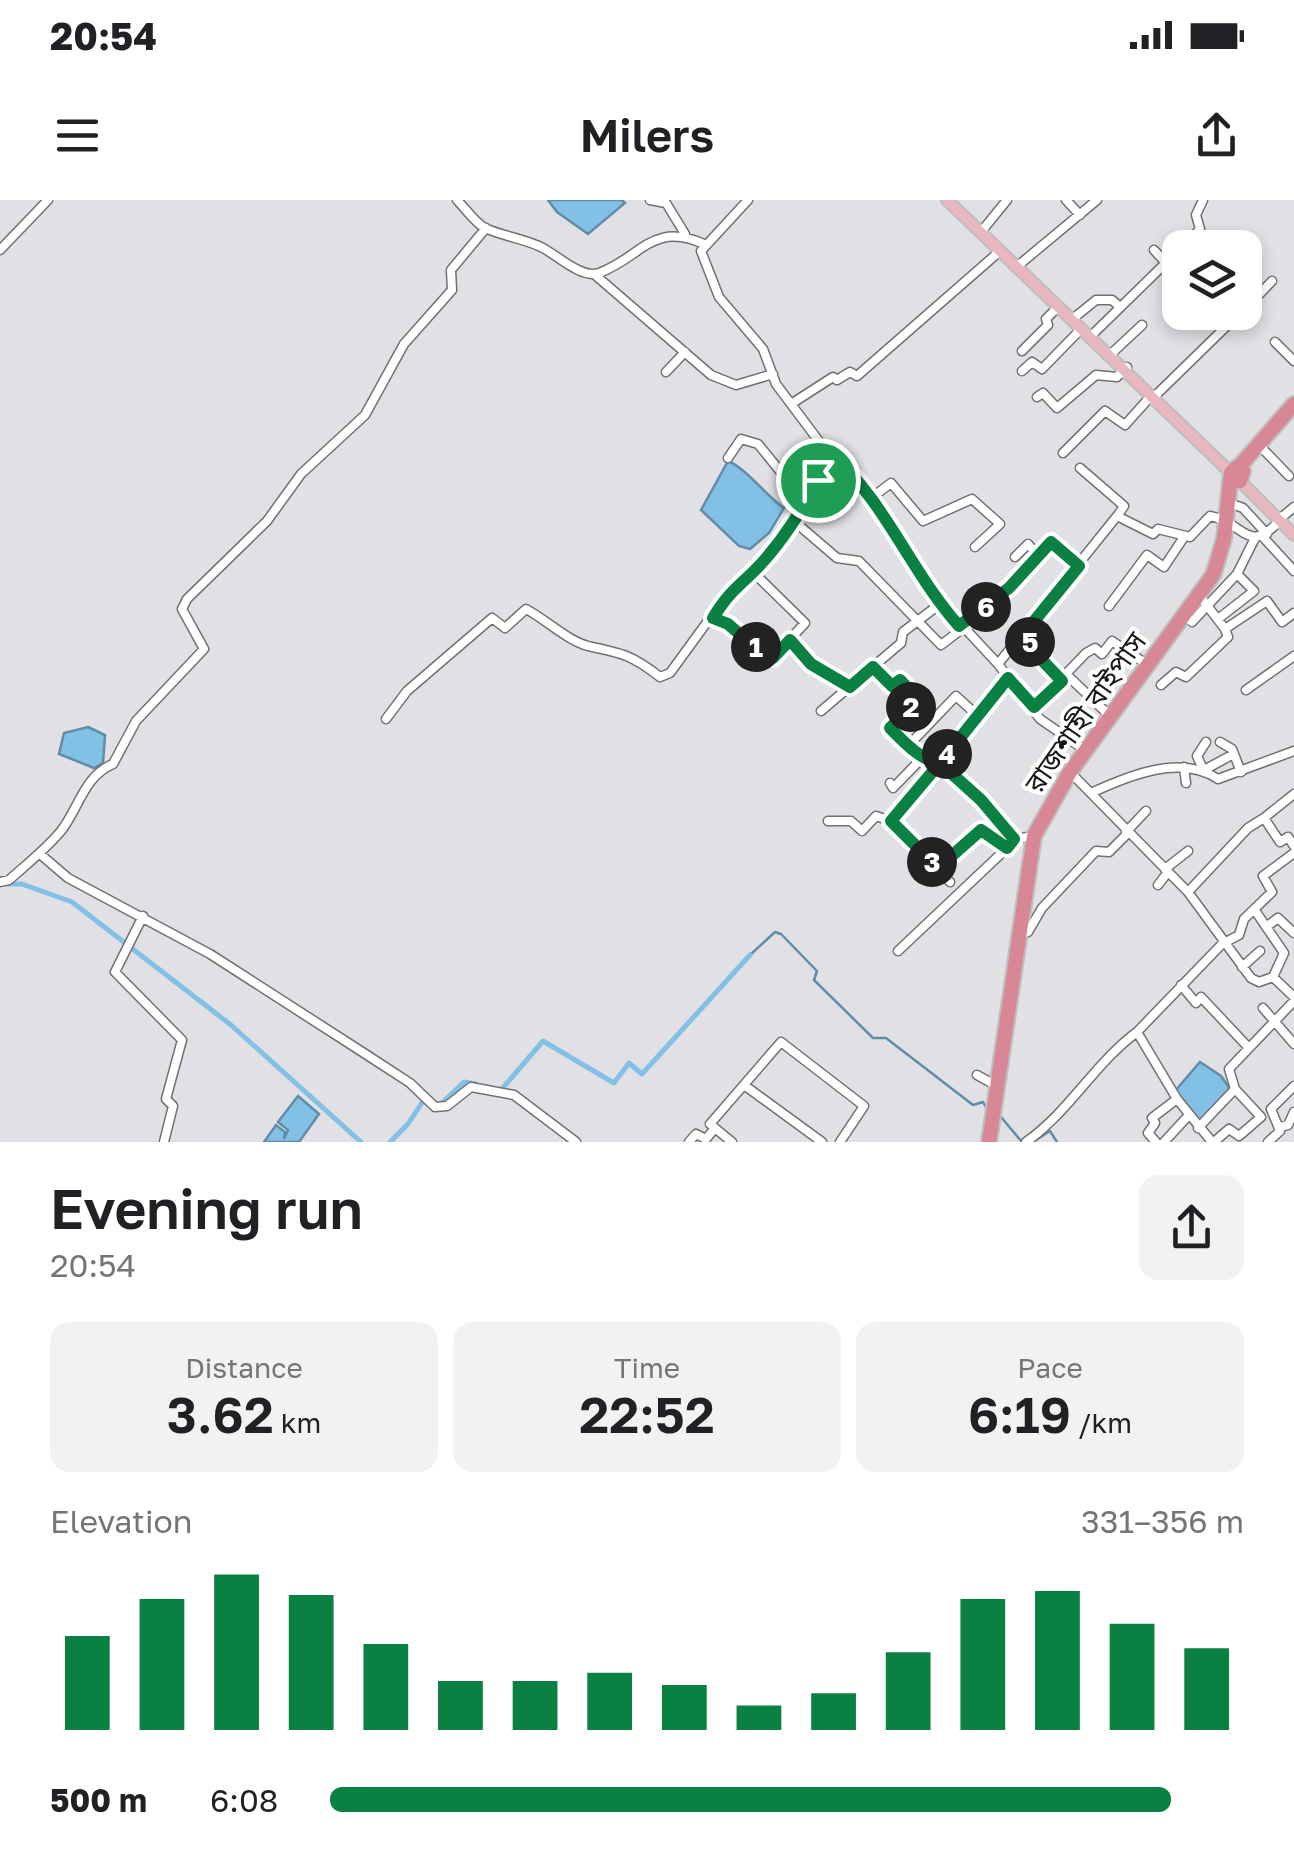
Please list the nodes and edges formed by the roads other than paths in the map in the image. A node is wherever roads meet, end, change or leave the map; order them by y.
1 (48, 200) edge
2 (457, 200) edge
3 (650, 200) edge
4 (748, 200) edge
5 (950, 200) edge
6 (1007, 200) edge
7 (1066, 200) edge
8 (1097, 200) edge
9 (1203, 200) edge
10 (1080, 215) junction
11 (486, 228) junction
12 (982, 230) junction
13 (1199, 230) edge
14 (685, 234) junction
15 (704, 244) junction
16 (0, 250) edge
17 (1154, 250) dead end
18 (1000, 251) junction
19 (1162, 259) edge
20 (1020, 264) junction
21 (1162, 267) edge
22 (594, 274) junction
23 (1272, 281) dead end
24 (1262, 291) edge
25 (1058, 307) junction
26 (1120, 307) junction
27 (1075, 317) junction
28 (1142, 325) dead end
29 (1223, 330) edge
30 (1087, 332) junction
31 (1275, 342) dead end
32 (1022, 351) dead end
33 (685, 352) junction
34 (1112, 353) junction
35 (1294, 361) edge
36 (1125, 368) junction
37 (1022, 371) dead end
38 (666, 372) dead end
39 (773, 374) junction
40 (1154, 395) junction
41 (1037, 397) dead end
42 (791, 404) junction
43 (1294, 404) edge
44 (1288, 421) edge
45 (1256, 449) junction
46 (829, 452) junction
47 (1063, 453) dead end
48 (728, 458) dead end
49 (1080, 468) dead end
50 (1237, 475) junction
51 (1289, 476) dead end
52 (818, 480) junction
53 (874, 496) junction
54 (1294, 507) edge
55 (1227, 508) junction
56 (1118, 516) junction
57 (1280, 519) junction
58 (795, 522) junction
59 (1294, 532) edge
60 (1262, 536) junction
61 (1184, 537) junction
62 (974, 547) dead end
63 (1038, 556) junction
64 (1014, 557) dead end
65 (1079, 566) junction
66 (1294, 570) edge
67 (753, 572) junction
68 (1237, 574) junction
69 (1203, 599) junction
70 (940, 604) junction
71 (1109, 606) dead end
72 (1294, 612) edge
73 (713, 618) junction
74 (1218, 619) junction
75 (919, 622) junction
76 (961, 628) junction
77 (1226, 629) junction
78 (1022, 636) junction
79 (790, 640) junction
80 (1294, 656) edge
81 (998, 664) junction
82 (1148, 665) junction
83 (873, 667) junction
84 (1008, 678) junction
85 (1064, 678) junction
86 (1161, 685) dead end
87 (850, 687) junction
88 (1246, 690) dead end
89 (1034, 707) junction
90 (821, 711) dead end
91 (1110, 716) junction
92 (979, 717) junction
93 (386, 720) dead end
94 (1206, 742) dead end
95 (1220, 742) dead end
96 (910, 744) junction
97 (1085, 750) junction
98 (1294, 751) edge
99 (924, 756) junction
100 (1228, 757) dead end
101 (940, 763) junction
102 (1184, 767) junction
103 (1204, 768) junction
104 (1070, 772) junction
105 (1241, 772) junction
106 (890, 783) dead end
107 (1186, 783) dead end
108 (1091, 793) junction
109 (1294, 794) edge
110 (1146, 810) dead end
111 (1264, 818) junction
112 (828, 821) dead end
113 (891, 821) junction
114 (1127, 833) junction
115 (1034, 836) junction
116 (1014, 839) junction
117 (1007, 848) junction
118 (1294, 850) edge
119 (1188, 852) dead end
120 (40, 854) junction
121 (938, 868) junction
122 (1166, 871) junction
123 (0, 882) edge
124 (950, 882) dead end
125 (1158, 885) dead end
126 (1188, 892) junction
127 (1254, 909) junction
128 (143, 916) junction
129 (1266, 928) junction
130 (1294, 933) edge
131 (1018, 935) junction
132 (1222, 944) junction
133 (898, 950) dead end
134 (1260, 951) dead end
135 (1242, 966) junction
136 (1273, 977) junction
137 (1181, 985) junction
138 (1294, 999) edge
139 (1263, 1008) dead end
140 (1274, 1020) junction
141 (1137, 1032) junction
142 (1294, 1044) edge
143 (1248, 1047) junction
144 (977, 1075) dead end
145 (744, 1085) junction
146 (997, 1086) junction
147 (1294, 1086) edge
148 (1235, 1089) junction
149 (1178, 1099) junction
150 (1271, 1109) junction
151 (1294, 1112) edge
152 (1189, 1116) junction
153 (1261, 1117) junction
154 (714, 1128) junction
155 (1198, 1128) junction
156 (1287, 1129) edge
157 (1042, 1131) junction
158 (1050, 1140) edge
159 (164, 1142) edge
160 (576, 1142) edge
161 (689, 1142) edge
162 (732, 1142) edge
163 (822, 1142) edge
164 (840, 1142) edge
165 (989, 1142) edge
166 (1026, 1142) edge
167 (1160, 1142) edge
168 (1213, 1142) edge
169 (1268, 1142) edge

1 - 16 street
2 - 11 street
3 - 14 street
4 - 15 street
5 - 12 main road
6 - 12 street
7 - 10 street
8 - 10 street
9 - 13 street
10 - 20 street
11 - 22 street
11 - 120 street
12 - 18 main road
12 - 20 main road
14 - 15 street
14 - 22 street
15 - 39 street
17 - 19 street
18 - 25 main road
18 - 42 street
20 - 27 main road
21 - 26 street
22 - 33 street
23 - 24 street
25 - 30 main road
25 - 32 street
26 - 27 street
26 - 30 street
27 - 30 main road
28 - 34 street
29 - 40 street
30 - 34 main road
30 - 36 main road
30 - 37 street
31 - 35 street
33 - 38 street
33 - 39 street
34 - 36 main road
36 - 40 main road
36 - 41 street
39 - 42 street
40 - 47 street
40 - 50 main road
42 - 46 street
43 - 44 highway, রাজশাহী বাইপাস
44 - 45 highway, রাজশাহী বাইপাস
45 - 50 highway, রাজশাহী বাইপাস
45 - 51 street
46 - 52 street
46 - 53 street
48 - 52 street
49 - 56 street
50 - 55 highway, রাজশাহী বাইপাস
50 - 57 main road
52 - 58 street
53 - 62 street
53 - 70 street
54 - 57 street
55 - 60 street
55 - 60 street
55 - 61 street
55 - 69 highway, রাজশাহী বাইপাস
56 - 61 street
56 - 65 street
57 - 59 main road
57 - 60 street
58 - 67 street
58 - 75 street
60 - 66 street
60 - 68 street
61 - 71 street
63 - 64 street
63 - 65 street
63 - 76 street
65 - 78 street
67 - 73 street
67 - 79 street
68 - 69 street
68 - 74 street
69 - 74 street
69 - 82 highway, রাজশাহী বাইপাস
70 - 75 street
70 - 76 street
72 - 77 street
73 - 79 street
73 - 93 street
74 - 77 street
75 - 76 street
75 - 83 street
76 - 81 street
77 - 86 street
78 - 81 street
78 - 85 street
79 - 87 street
80 - 88 street
81 - 84 street
82 - 85 street
82 - 91 highway, রাজশাহী বাইপাস
83 - 87 street
83 - 96 street
84 - 89 street
84 - 92 street
85 - 89 street
85 - 91 street
87 - 90 street
89 - 97 street
91 - 97 highway, রাজশাহী বাইপাস
92 - 96 street
92 - 101 street
94 - 103 street
95 - 105 street
96 - 99 street
97 - 104 highway, রাজশাহী বাইপাস
98 - 105 street
99 - 101 street
99 - 106 street
100 - 103 street
101 - 113 street
101 - 116 street
102 - 103 street
102 - 107 street
102 - 108 street
103 - 105 street
104 - 108 street
104 - 115 highway, রাজশাহী বাইপাস
108 - 114 street
109 - 111 street
110 - 114 street
111 - 118 street
111 - 126 street
112 - 113 street
113 - 121 street
114 - 122 street
114 - 131 street
115 - 116 street
115 - 131 highway, রাজশাহী বাইপাস
116 - 117 street
117 - 121 street
117 - 133 street
118 - 127 street
119 - 122 street
120 - 123 street
120 - 128 street
121 - 124 street
122 - 125 street
122 - 126 street
126 - 132 street
127 - 129 street
127 - 132 street
128 - 159 street
128 - 160 street
129 - 130 street
129 - 136 street
131 - 146 highway, রাজশাহী বাইপাস
132 - 135 street
132 - 137 street
134 - 135 street
135 - 136 street
136 - 138 street
137 - 141 street
137 - 143 street
138 - 140 street
139 - 140 street
140 - 142 street
140 - 143 street
141 - 149 street
141 - 157 street
143 - 148 street
144 - 146 street
145 - 154 street
145 - 163 street
145 - 164 street
146 - 165 highway, রাজশাহী বাইপাস
147 - 150 street
148 - 153 street
148 - 155 street
149 - 152 street
149 - 167 street
150 - 153 street
150 - 156 street
151 - 156 street
152 - 155 street
152 - 167 street
153 - 168 street
154 - 161 street
154 - 162 street
155 - 168 street
156 - 169 street
157 - 158 street
157 - 166 street

